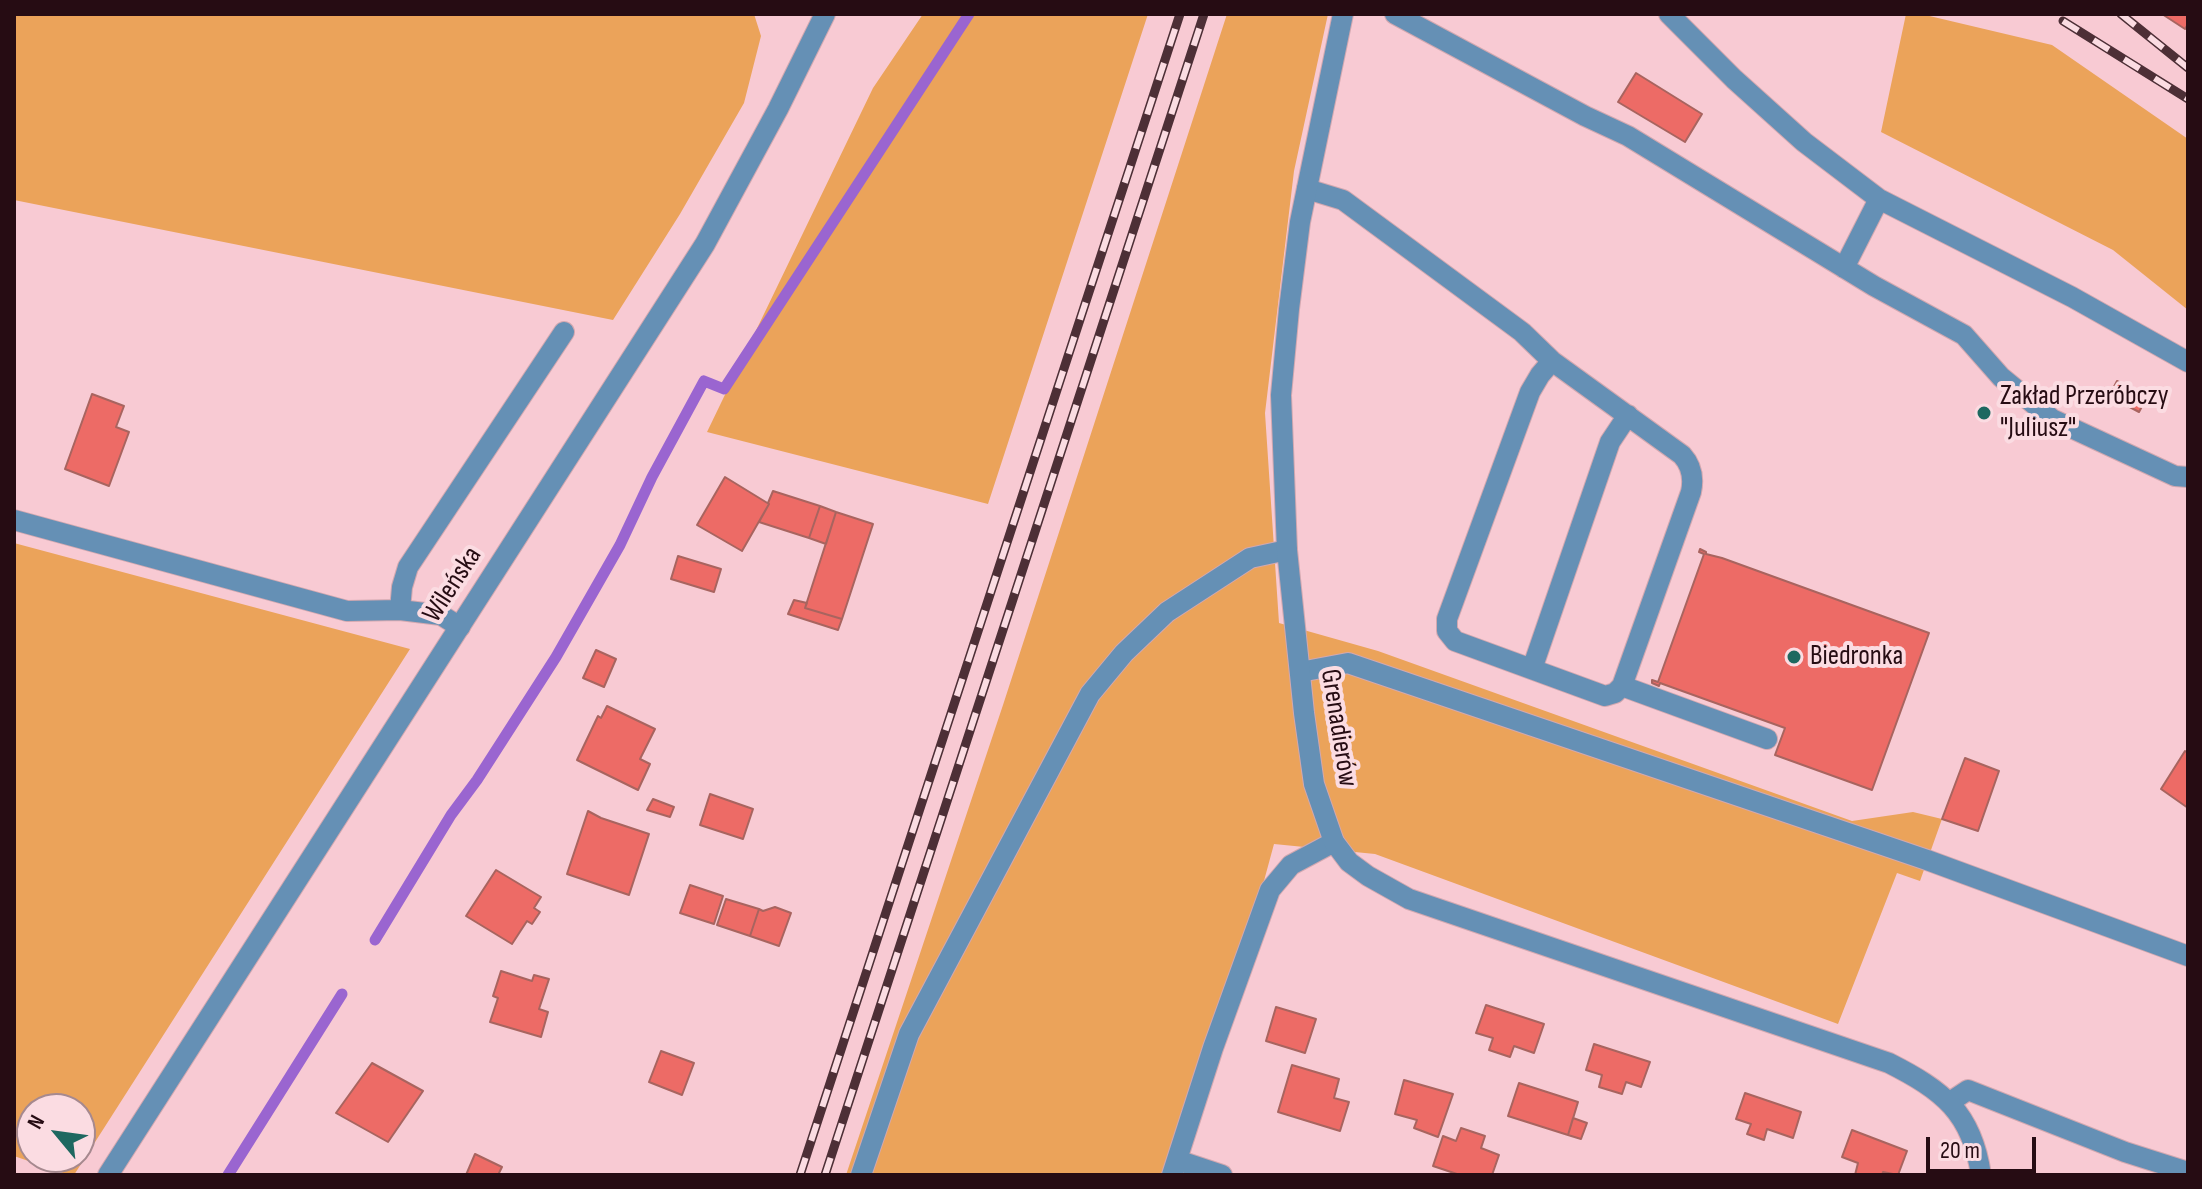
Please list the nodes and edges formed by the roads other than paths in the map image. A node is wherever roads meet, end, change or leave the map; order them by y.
1 (825, 14) edge
2 (1343, 14) edge
3 (1395, 14) edge
4 (1669, 14) edge
5 (1307, 189) junction
6 (1879, 199) junction
7 (1844, 268) junction
8 (564, 332) dead end
9 (1552, 361) junction
10 (2188, 362) edge
11 (1628, 415) junction
12 (2188, 477) edge
13 (14, 520) edge
14 (1287, 550) junction
15 (400, 610) junction
16 (460, 627) junction
17 (1532, 669) junction
18 (1300, 672) junction
19 (1622, 686) junction
20 (1767, 739) dead end
21 (1334, 842) junction
22 (2188, 956) edge
23 (1950, 1102) junction
24 (1174, 1167) edge
25 (2188, 1172) edge
26 (108, 1175) edge
27 (861, 1175) edge
28 (1222, 1175) edge
29 (1981, 1175) edge

1 - 16 street, Wileńska
2 - 5 street, Grenadierów
3 - 7 street
4 - 6 street
5 - 9 street
5 - 14 street, Grenadierów
6 - 7 street
6 - 10 street
7 - 12 street
8 - 15 street
9 - 11 street
9 - 17 street
11 - 17 street
11 - 19 street
13 - 15 street
14 - 18 street, Grenadierów
14 - 27 street
15 - 16 street
16 - 26 street, Wileńska
17 - 19 street
18 - 21 street, Grenadierów
18 - 22 street
19 - 20 street
21 - 23 street, Grenadierów
21 - 24 street
23 - 25 street
23 - 29 street, Grenadierów
24 - 28 street

